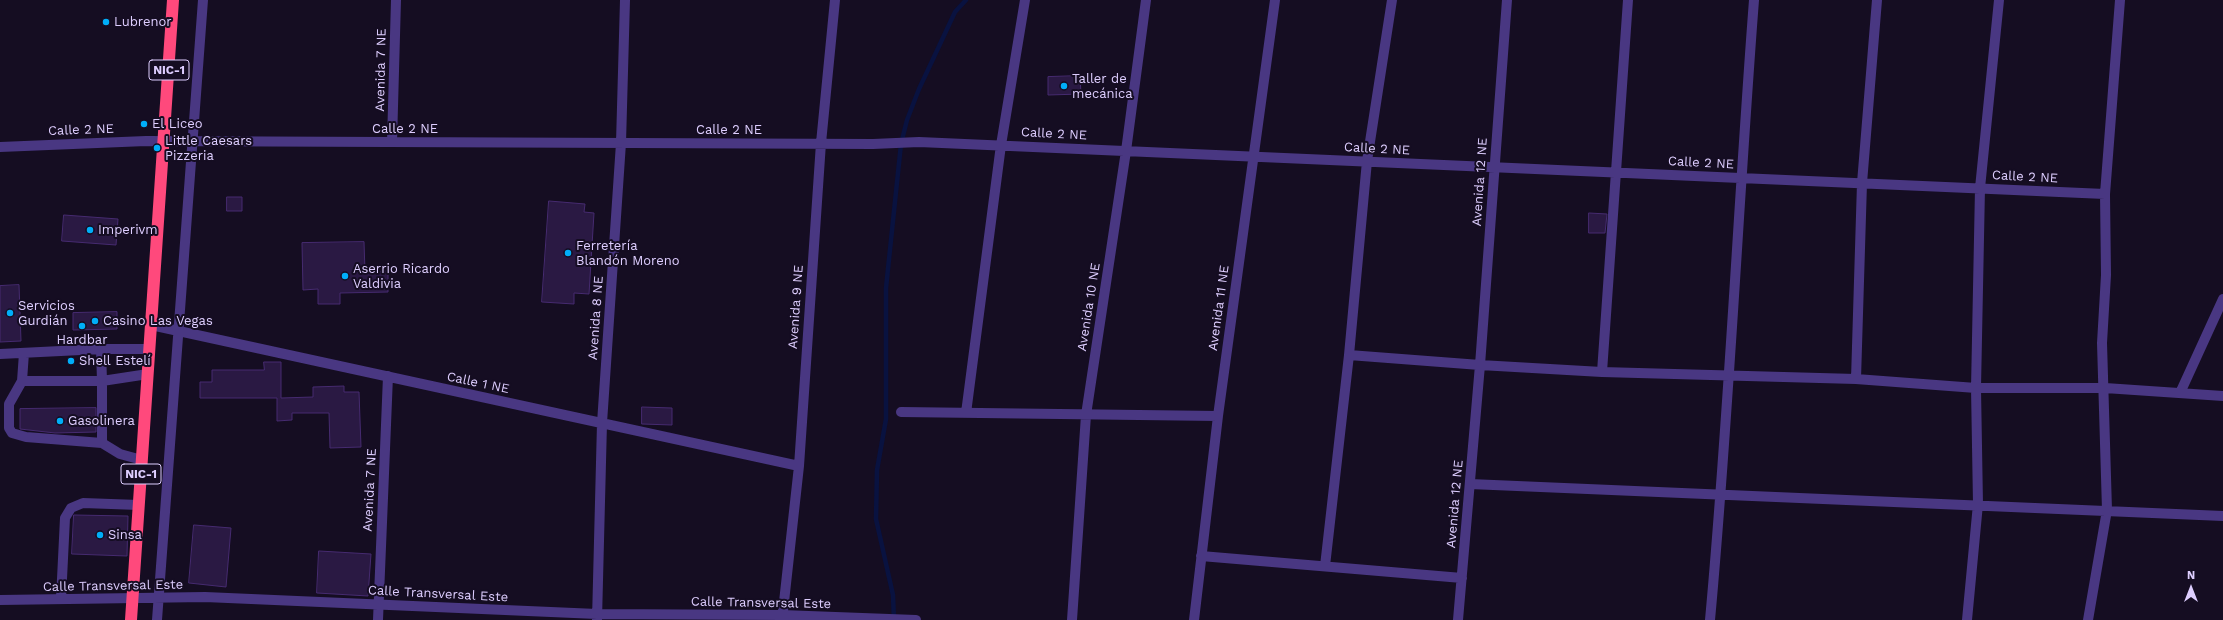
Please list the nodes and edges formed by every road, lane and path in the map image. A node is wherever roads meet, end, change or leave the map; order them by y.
1 (173, 0) edge
2 (203, 0) edge
3 (396, 0) edge
4 (625, 0) edge
5 (835, 0) edge
6 (1025, 0) edge
7 (1146, 0) edge
8 (1275, 0) edge
9 (1392, 0) edge
10 (1507, 0) edge
11 (1628, 0) edge
12 (1754, 0) edge
13 (1877, 0) edge
14 (1999, 0) edge
15 (2120, 0) edge
16 (164, 141) junction
17 (193, 141) junction
18 (392, 142) junction
19 (621, 143) junction
20 (821, 143) junction
21 (1000, 145) junction
22 (0, 147) edge
23 (1126, 151) junction
24 (1253, 156) junction
25 (1367, 161) junction
26 (1494, 167) junction
27 (1615, 172) junction
28 (1740, 178) junction
29 (1862, 183) junction
30 (1980, 188) junction
31 (2105, 194) junction
32 (2223, 299) edge
33 (151, 326) junction
34 (179, 333) junction
35 (101, 349) junction
36 (150, 349) junction
37 (24, 353) junction
38 (0, 354) edge
39 (1349, 355) junction
40 (1480, 365) junction
41 (1602, 372) junction
42 (148, 374) junction
43 (1728, 375) junction
44 (388, 376) junction
45 (1856, 379) junction
46 (22, 381) junction
47 (102, 381) junction
48 (1976, 388) junction
49 (2105, 388) junction
50 (2180, 393) junction
51 (2223, 396) edge
52 (901, 412) dead end
53 (966, 413) junction
54 (1086, 415) junction
55 (1218, 416) junction
56 (602, 423) junction
57 (102, 444) junction
58 (142, 460) junction
59 (798, 466) junction
60 (1470, 484) junction
61 (1722, 494) junction
62 (1978, 504) junction
63 (139, 505) junction
64 (2107, 510) junction
65 (2223, 516) edge
66 (1201, 556) junction
67 (1325, 566) junction
68 (1462, 578) junction
69 (132, 598) junction
70 (61, 599) junction
71 (158, 599) junction
72 (0, 600) edge
73 (378, 604) junction
74 (597, 617) edge
75 (782, 617) edge
76 (131, 620) edge
77 (157, 620) edge
78 (378, 620) edge
79 (916, 620) edge
80 (1072, 620) edge
81 (1194, 620) edge
82 (1458, 620) edge
83 (1710, 620) edge
84 (1967, 620) edge
85 (2088, 620) edge

1 - 16 highway, NIC-1
2 - 17 street
3 - 18 street, Avenida 7 NE
4 - 19 street, Avenida 8 NE
5 - 20 street, Avenida 9 NE
6 - 21 street
7 - 23 street, Avenida 10 NE
8 - 24 street, Avenida 11 NE
9 - 25 street
10 - 26 street, Avenida 12 NE
11 - 27 street
12 - 28 street
13 - 29 street
14 - 30 street
15 - 31 street
16 - 17 street, Calle 2 NE
16 - 22 street, Calle 2 NE
16 - 33 highway, NIC-1
17 - 18 street, Calle 2 NE
17 - 34 street
18 - 19 street, Calle 2 NE
19 - 20 street, Calle 2 NE
19 - 56 street, Avenida 8 NE
20 - 21 street, Calle 2 NE
20 - 59 street, Avenida 9 NE
21 - 23 street, Calle 2 NE
21 - 53 street
23 - 24 street, Calle 2 NE
23 - 54 street, Avenida 10 NE
24 - 25 street, Calle 2 NE
24 - 55 street, Avenida 11 NE
25 - 26 street, Calle 2 NE
25 - 39 street
26 - 27 street, Calle 2 NE
26 - 40 street, Avenida 12 NE
27 - 28 street, Calle 2 NE
27 - 41 street
28 - 29 street, Calle 2 NE
28 - 43 street
29 - 30 street, Calle 2 NE
29 - 45 street
30 - 31 street, Calle 2 NE
30 - 48 street
31 - 49 street
32 - 50 street
33 - 34 street, Calle 1 NE
33 - 36 highway, NIC-1
34 - 44 street, Calle 1 NE
34 - 71 street
35 - 36 street
35 - 37 street
35 - 47 street
36 - 42 highway, NIC-1
37 - 38 street
37 - 46 street
39 - 40 street
39 - 67 street
40 - 41 street
40 - 60 street, Avenida 12 NE
41 - 43 street
42 - 47 street
42 - 58 highway, NIC-1
43 - 45 street
43 - 61 street
44 - 56 street, Calle 1 NE
44 - 73 street, Avenida 7 NE
45 - 48 street
46 - 47 street
46 - 57 street
47 - 57 street
48 - 49 street
48 - 62 street
49 - 50 street
49 - 64 street
50 - 51 street
52 - 53 street
53 - 54 street
54 - 55 street
54 - 80 street, Avenida 10 NE
55 - 66 street, Avenida 11 NE
56 - 59 street, Calle 1 NE
56 - 74 street, Avenida 8 NE
57 - 58 street
58 - 63 highway, NIC-1
59 - 75 street, Avenida 9 NE
60 - 61 street
60 - 68 street, Avenida 12 NE
61 - 62 street
61 - 83 street
62 - 64 street
62 - 84 street
63 - 69 highway, NIC-1
63 - 70 street
64 - 65 street
64 - 85 street
66 - 67 street
66 - 81 street, Avenida 11 NE
67 - 68 street
68 - 82 street, Avenida 12 NE
69 - 70 street, Calle Transversal Este
69 - 71 street, Calle Transversal Este
69 - 76 highway, NIC-1
70 - 72 street, Calle Transversal Este
71 - 73 street, Calle Transversal Este
71 - 77 street
73 - 74 street, Calle Transversal Este
73 - 78 street, Avenida 7 NE
74 - 75 street, Calle Transversal Este
75 - 79 street, Calle Transversal Este

